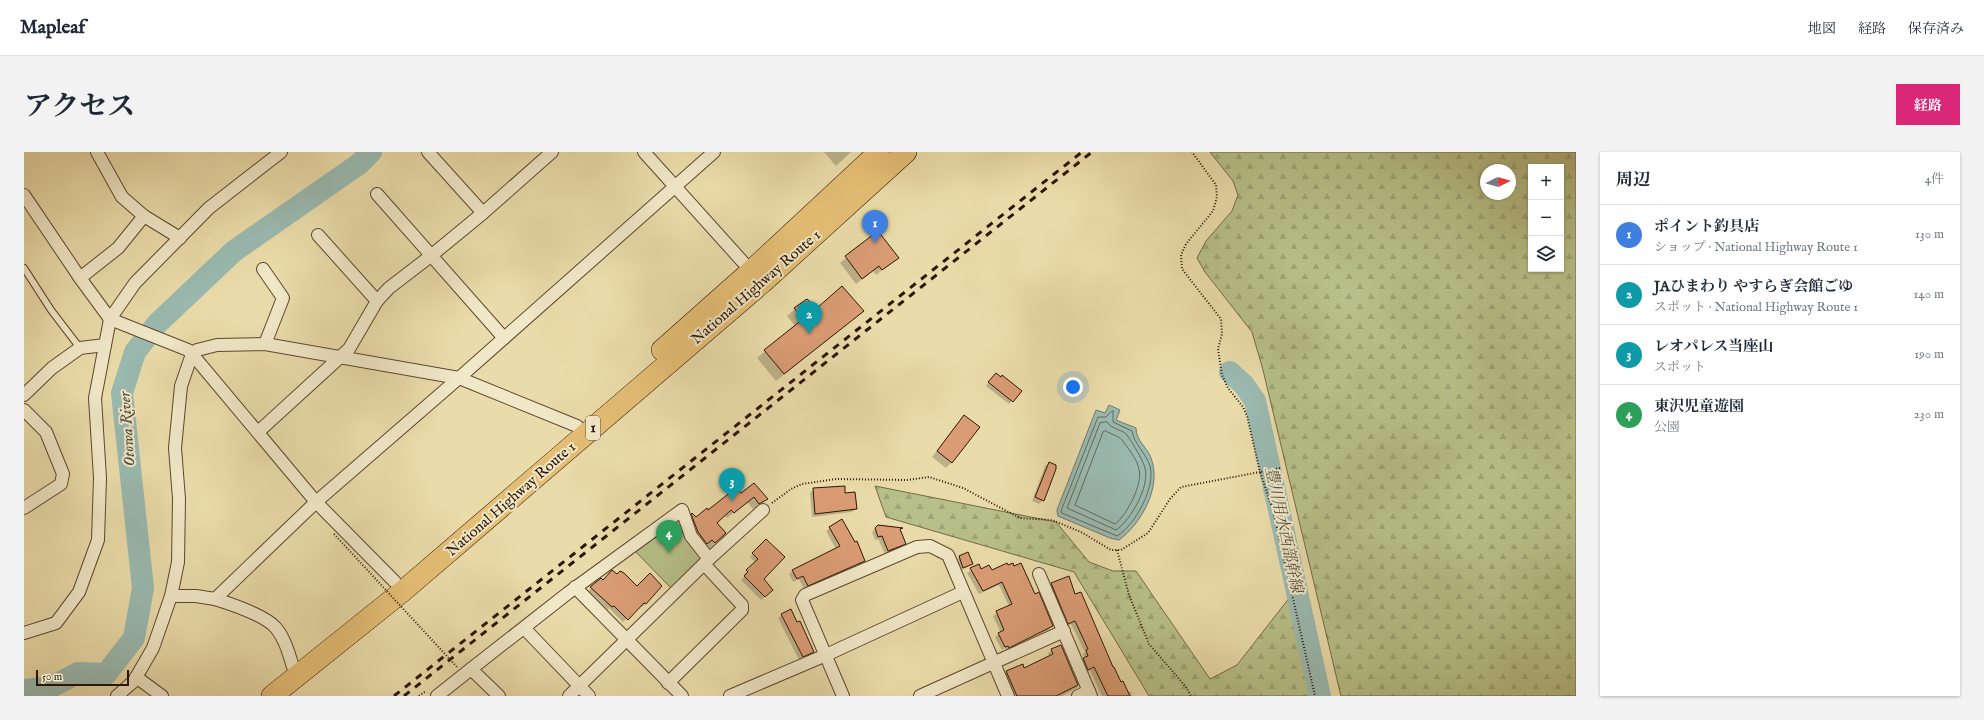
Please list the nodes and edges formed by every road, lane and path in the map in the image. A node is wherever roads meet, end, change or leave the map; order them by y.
1 (97, 152) edge
2 (281, 152) edge
3 (428, 152) edge
4 (552, 152) edge
5 (644, 152) edge
6 (714, 152) edge
7 (879, 152) edge
8 (906, 152) edge
9 (1192, 152) edge
10 (676, 187) junction
11 (377, 194) dead end
12 (24, 195) edge
13 (483, 213) junction
14 (144, 216) junction
15 (318, 235) dead end
16 (180, 238) junction
17 (432, 255) junction
18 (24, 268) edge
19 (264, 269) dead end
20 (751, 271) junction
21 (80, 278) junction
22 (377, 301) junction
23 (114, 320) junction
24 (504, 338) junction
25 (265, 344) junction
26 (106, 345) junction
27 (80, 348) junction
28 (190, 352) junction
29 (340, 357) junction
30 (459, 378) junction
31 (24, 395) edge
32 (24, 410) edge
33 (576, 426) junction
34 (258, 432) junction
35 (1280, 468) dead end
36 (1260, 472) junction
37 (316, 502) junction
38 (24, 508) edge
39 (763, 510) joint
40 (334, 534) dead end
41 (1117, 550) junction
42 (706, 562) junction
43 (1039, 574) dead end
44 (395, 582) junction
45 (575, 587) junction
46 (963, 592) junction
47 (171, 596) junction
48 (215, 599) junction
49 (524, 628) junction
50 (1064, 631) junction
51 (24, 633) edge
52 (627, 641) junction
53 (826, 655) junction
54 (993, 664) junction
55 (293, 667) junction
56 (457, 667) dead end
57 (471, 669) junction
58 (136, 677) junction
59 (668, 682) junction
60 (580, 686) junction
61 (1086, 694) edge
62 (117, 696) edge
63 (162, 696) edge
64 (257, 696) edge
65 (272, 696) edge
66 (437, 696) edge
67 (498, 696) edge
68 (570, 696) edge
69 (589, 696) edge
70 (682, 696) edge
71 (730, 696) edge
72 (843, 696) edge
73 (920, 696) edge
74 (1008, 696) edge
75 (1191, 696) edge
76 (1316, 696) edge

1 - 14 street
2 - 16 street
3 - 13 street
4 - 13 street
5 - 10 street
6 - 10 street
7 - 20 highway, National Highway Route 1 / 1
8 - 65 highway, National Highway Route 1 / 1
9 - 36 path
10 - 20 street
10 - 24 street
11 - 17 street
12 - 21 street
13 - 17 street
14 - 16 street
14 - 21 street
15 - 22 street
16 - 23 street
17 - 22 street
17 - 24 street
18 - 27 lane
19 - 25 street
20 - 33 highway, National Highway Route 1 / 1
21 - 23 street
22 - 29 street
23 - 26 street
23 - 28 street
24 - 30 street
25 - 28 street
25 - 29 street
26 - 27 street
26 - 51 street
27 - 31 street
28 - 34 street
28 - 47 street
29 - 30 street
29 - 34 street
30 - 33 street
30 - 37 street
32 - 38 street
33 - 44 highway, National Highway Route 1 / 1
34 - 37 street
35 - 36 path
36 - 41 path
36 - 76 path
37 - 44 street
37 - 48 street
39 - 41 path
39 - 42 street
40 - 56 path, bridge
41 - 75 path
42 - 45 street
42 - 52 street
42 - 59 street
43 - 50 street
44 - 55 highway, National Highway Route 1 / 1
45 - 49 street
45 - 52 street
46 - 53 street
46 - 53 street
46 - 54 street
47 - 48 street
47 - 58 street
48 - 55 street
49 - 57 street
49 - 60 street
50 - 54 street
50 - 61 street
52 - 59 street
52 - 60 street
53 - 71 street
53 - 72 street
54 - 73 street
54 - 74 street
55 - 64 highway, National Highway Route 1 / 1
57 - 66 street
57 - 67 street
58 - 62 street
58 - 63 street
59 - 70 street
60 - 68 street
60 - 69 street

